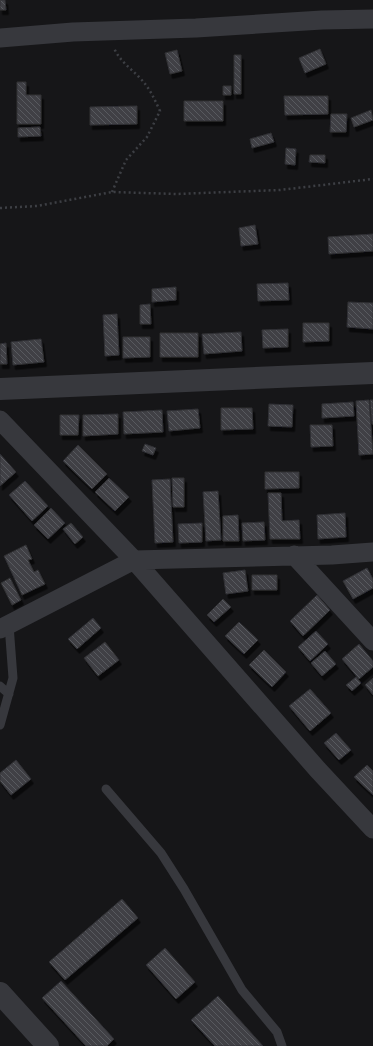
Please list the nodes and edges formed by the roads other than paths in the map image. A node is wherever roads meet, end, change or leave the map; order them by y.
1 (373, 19) edge
2 (0, 38) edge
3 (373, 373) edge
4 (0, 389) edge
5 (0, 420) edge
6 (373, 552) edge
7 (294, 555) junction
8 (134, 560) junction
9 (5, 627) edge
10 (373, 641) edge
11 (0, 686) edge
12 (9, 694) junction
13 (0, 724) edge
14 (106, 789) dead end
15 (373, 829) edge
16 (0, 993) edge
17 (48, 1046) edge
18 (282, 1046) edge

1 - 2 street
3 - 4 street
5 - 8 street
6 - 7 street
7 - 8 street
7 - 10 street
8 - 9 street
8 - 15 street
9 - 12 lane
11 - 12 lane
12 - 13 lane
14 - 18 lane
16 - 17 street

